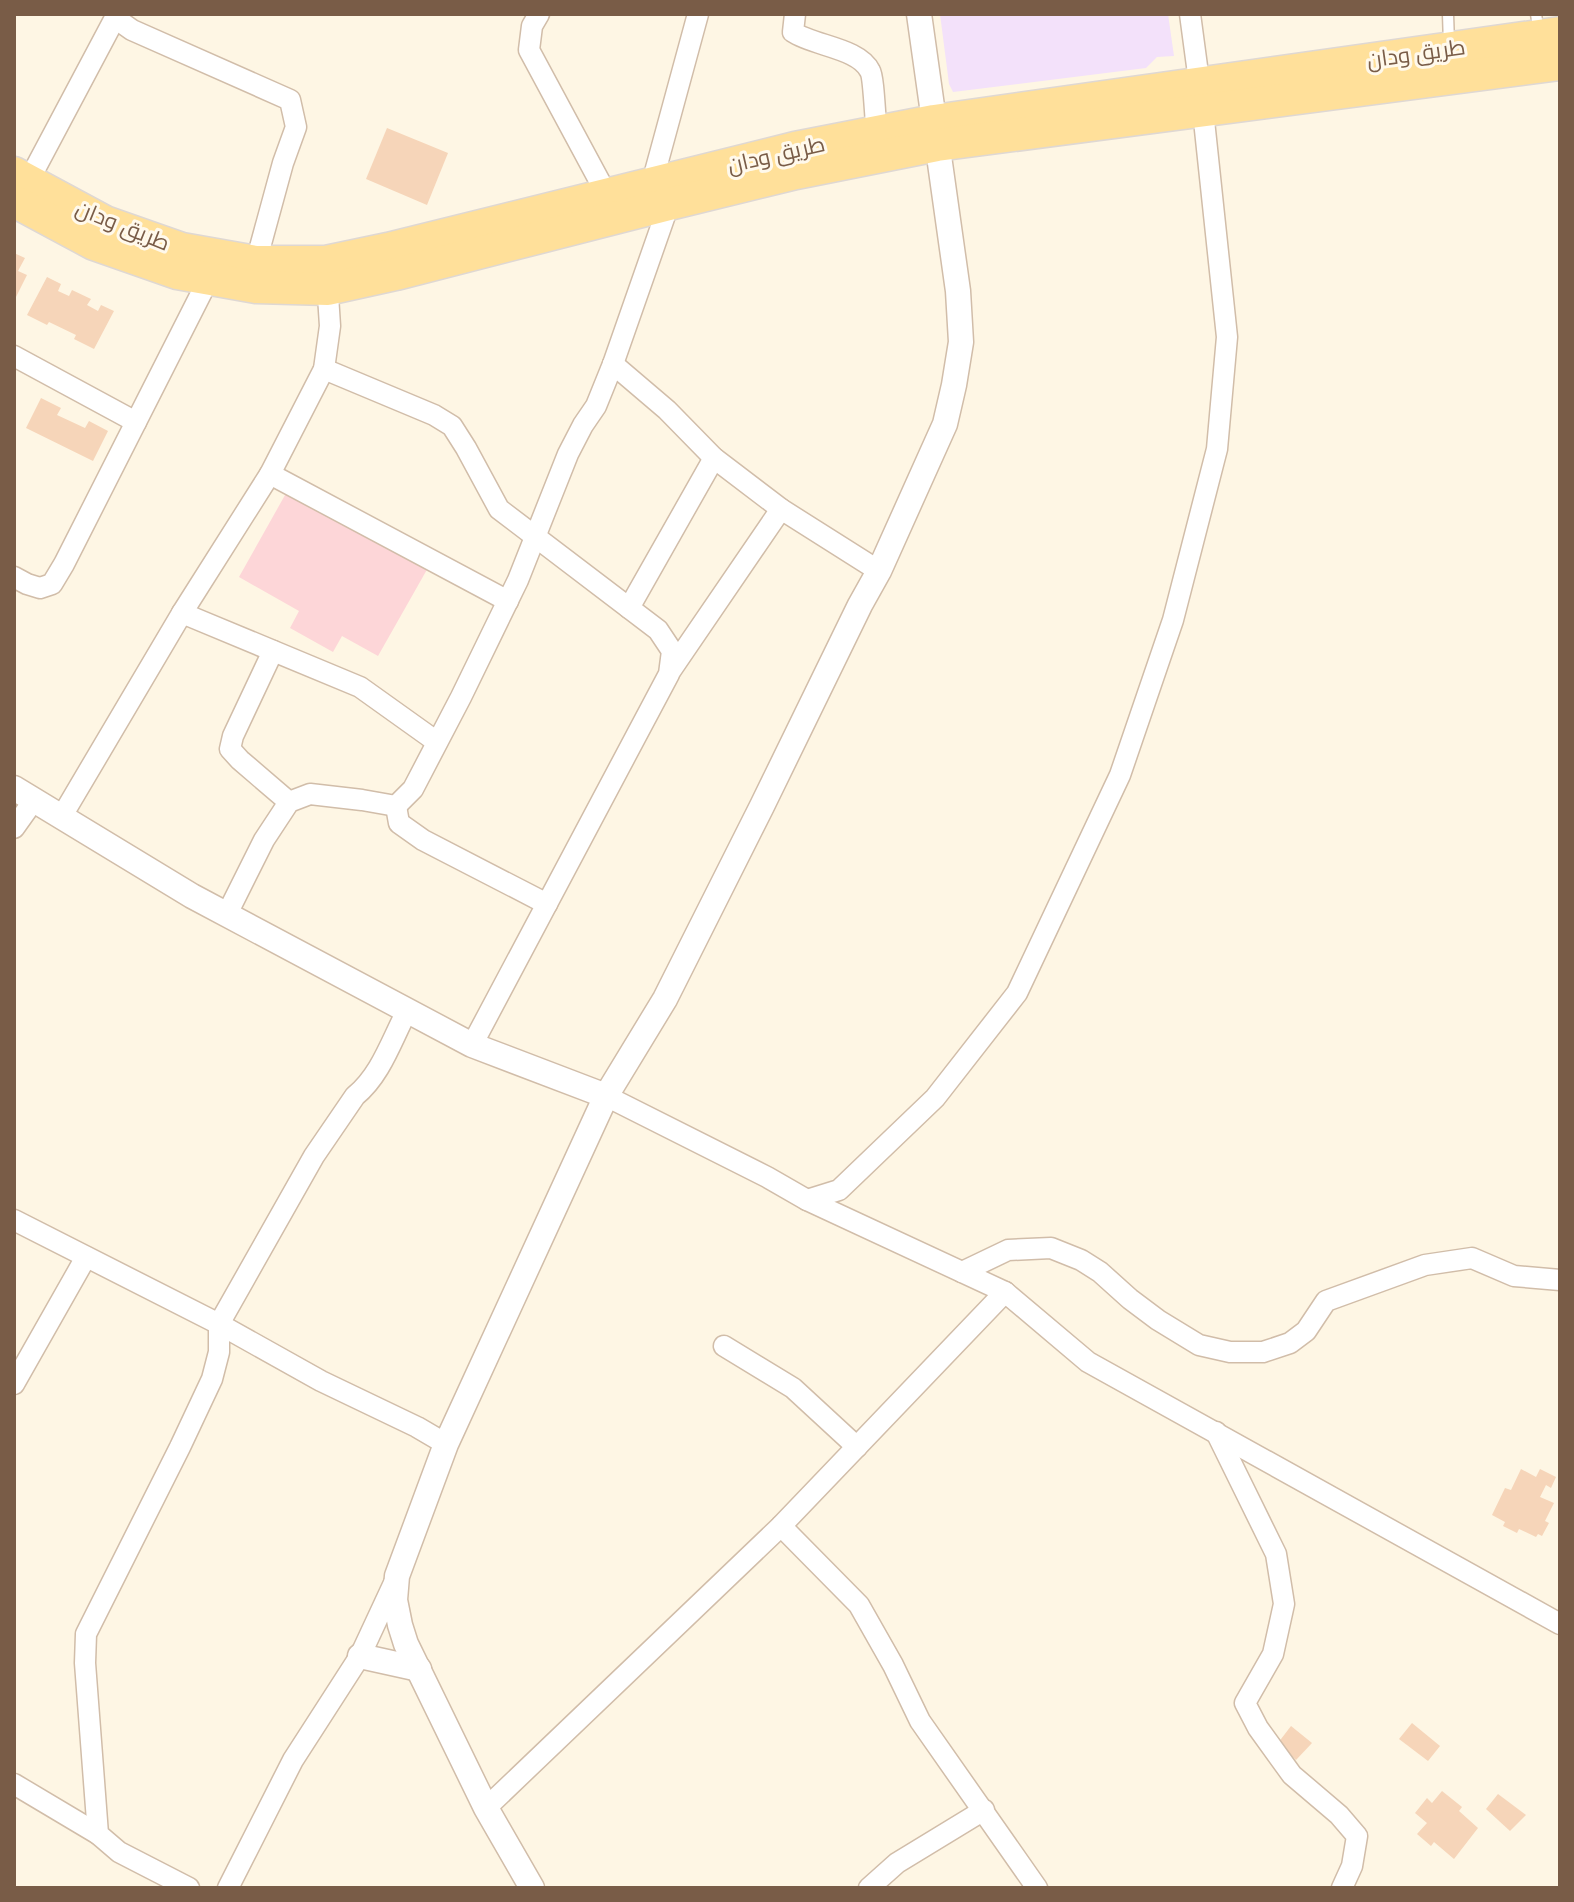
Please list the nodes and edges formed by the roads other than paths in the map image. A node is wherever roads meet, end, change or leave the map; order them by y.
1 (539, 14) edge
2 (698, 14) edge
3 (795, 14) edge
4 (919, 14) edge
5 (1190, 14) edge
6 (1448, 14) edge
7 (116, 16) edge
8 (1545, 27) edge
9 (1449, 48) junction
10 (1560, 64) edge
11 (1201, 97) junction
12 (877, 133) junction
13 (936, 133) junction
14 (19, 185) edge
15 (661, 193) junction
16 (607, 195) junction
17 (256, 262) junction
18 (327, 275) junction
19 (208, 280) junction
20 (14, 356) edge
21 (613, 364) junction
22 (324, 369) junction
23 (136, 422) junction
24 (714, 458) junction
25 (270, 474) junction
26 (781, 509) junction
27 (535, 536) junction
28 (879, 571) junction
29 (14, 577) edge
30 (508, 601) junction
31 (629, 608) junction
32 (182, 613) junction
33 (273, 651) junction
34 (669, 674) junction
35 (437, 742) junction
36 (24, 794) edge
37 (289, 802) junction
38 (396, 806) junction
39 (62, 816) junction
40 (14, 828) edge
41 (547, 904) junction
42 (227, 914) junction
43 (407, 1011) junction
44 (472, 1045) junction
45 (606, 1096) junction
46 (807, 1200) junction
47 (14, 1220) edge
48 (86, 1257) junction
49 (962, 1272) junction
50 (1560, 1280) edge
51 (1005, 1292) junction
52 (219, 1324) junction
53 (724, 1346) dead end
54 (14, 1384) edge
55 (1216, 1432) junction
56 (446, 1444) junction
57 (857, 1447) junction
58 (781, 1526) junction
59 (397, 1576) junction
60 (1560, 1624) edge
61 (360, 1656) junction
62 (419, 1669) junction
63 (14, 1784) edge
64 (486, 1808) junction
65 (984, 1810) junction
66 (98, 1834) junction
67 (189, 1888) edge
68 (228, 1888) edge
69 (532, 1888) edge
70 (869, 1888) edge
71 (1037, 1888) edge
72 (1342, 1888) edge

1 - 16 street
2 - 15 street
3 - 12 street
4 - 13 street
5 - 11 street
6 - 9 lane
7 - 14 street
7 - 17 street
8 - 9 main road, طريق ودان
9 - 11 main road, طريق ودان
10 - 11 main road, طريق ودان
11 - 13 main road, طريق ودان
11 - 46 street
12 - 13 main road, طريق ودان
12 - 15 main road, طريق ودان
13 - 15 main road, طريق ودان
13 - 28 street
14 - 17 main road, طريق ودان
14 - 19 main road, طريق ودان
15 - 16 main road, طريق ودان
15 - 18 main road, طريق ودان
15 - 21 street
16 - 18 main road, طريق ودان
17 - 18 main road, طريق ودان
18 - 19 main road, طريق ودان
18 - 22 street
19 - 23 street
20 - 23 street
21 - 24 street
21 - 27 street
22 - 25 street
22 - 27 street
23 - 29 street
24 - 26 street
24 - 31 street
25 - 30 street
25 - 32 street
26 - 28 street
26 - 34 street
27 - 30 street
27 - 31 street
28 - 45 street
30 - 35 street
31 - 34 street
32 - 33 street
32 - 39 street
33 - 35 street
33 - 37 street
34 - 41 street
35 - 38 street
36 - 39 street
36 - 40 street
37 - 38 street
37 - 42 street
38 - 41 street
39 - 42 street
41 - 44 street
42 - 43 street
43 - 44 street
43 - 52 street
44 - 45 street
45 - 46 street
45 - 56 street
46 - 49 street
47 - 48 street
48 - 52 street
48 - 54 street
49 - 50 street
49 - 51 street
51 - 55 street
51 - 57 street
52 - 56 street
52 - 66 street
53 - 57 street
55 - 60 street
55 - 72 street
56 - 59 street
57 - 58 street
58 - 64 street
58 - 65 street
59 - 61 street
59 - 62 street
61 - 62 street
61 - 68 street
62 - 64 street
63 - 66 street
64 - 69 street
65 - 70 street
65 - 71 street
66 - 67 street

